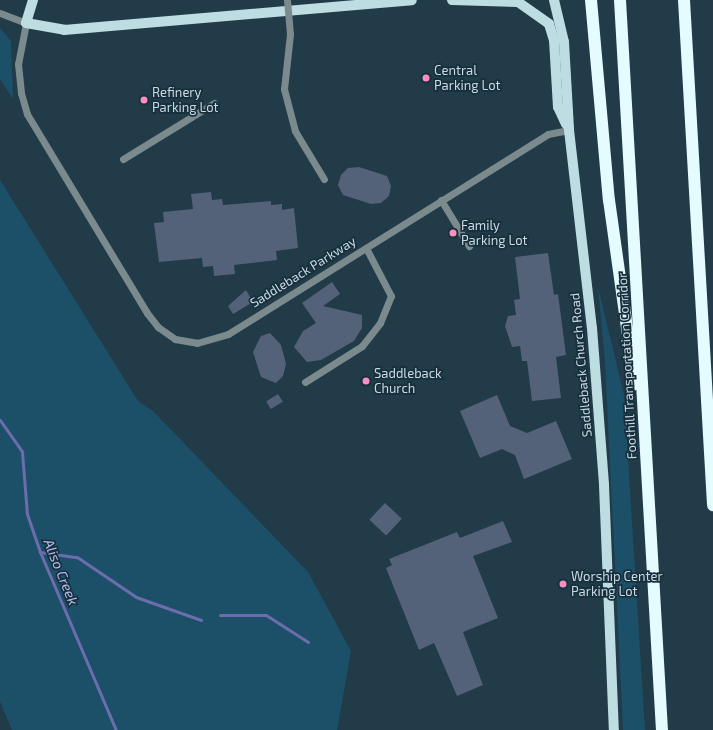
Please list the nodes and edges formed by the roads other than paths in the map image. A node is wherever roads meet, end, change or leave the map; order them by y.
1 (33, 0) edge
2 (287, 0) edge
3 (412, 0) edge
4 (452, 0) edge
5 (554, 0) edge
6 (592, 0) edge
7 (620, 0) edge
8 (684, 0) edge
9 (0, 13) edge
10 (26, 22) junction
11 (214, 103) dead end
12 (569, 130) junction
13 (123, 159) dead end
14 (324, 178) dead end
15 (441, 200) junction
16 (469, 246) dead end
17 (366, 248) junction
18 (305, 382) dead end
19 (647, 469) junction
20 (713, 505) edge
21 (614, 730) edge
22 (662, 730) edge

1 - 10 main road
2 - 14 street, bridge
3 - 10 main road
4 - 12 main road
5 - 12 main road, Saddleback Church Road
6 - 19 highway
7 - 19 highway, Foothill Transportation Corridor
8 - 20 highway
9 - 10 street
10 - 17 street, Saddleback Parkway
11 - 13 street
12 - 15 street, Saddleback Parkway
12 - 21 main road, Saddleback Church Road
15 - 16 street
15 - 17 street, Saddleback Parkway
17 - 18 street
19 - 22 highway, Foothill Transportation Corridor

